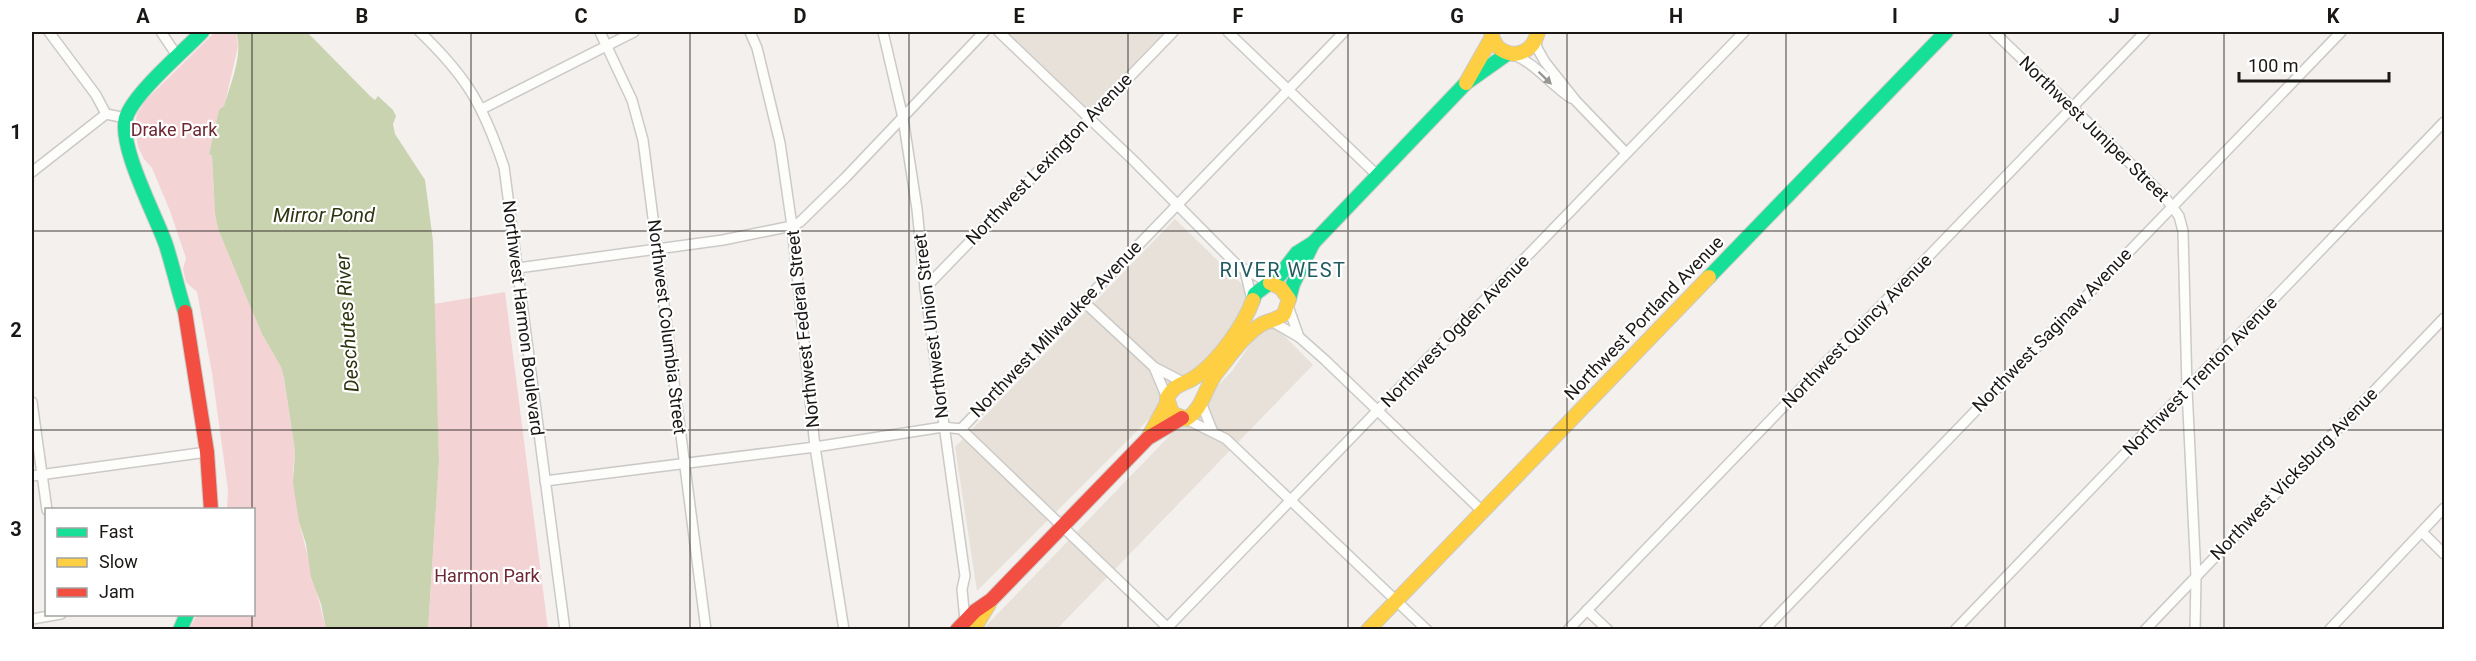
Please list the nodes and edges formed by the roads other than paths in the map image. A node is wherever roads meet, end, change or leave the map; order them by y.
1 (49, 32) edge
2 (161, 32) edge
3 (202, 32) edge
4 (420, 32) edge
5 (600, 32) edge
6 (634, 32) edge
7 (750, 32) edge
8 (883, 32) edge
9 (984, 32) edge
10 (999, 32) edge
11 (1173, 32) edge
12 (1228, 32) edge
13 (1344, 32) edge
14 (1744, 32) edge
15 (1946, 32) edge
16 (1994, 32) edge
17 (2145, 32) edge
18 (2342, 32) edge
19 (1492, 34) edge
20 (1537, 36) edge
21 (608, 45) junction
22 (1510, 55) junction
23 (178, 57) junction
24 (1466, 83) junction
25 (1288, 89) junction
26 (1576, 101) junction
27 (2073, 107) junction
28 (482, 109) junction
29 (106, 114) junction
30 (126, 118) junction
31 (903, 118) junction
32 (1089, 118) junction
33 (2445, 122) edge
34 (1626, 153) junction
35 (32, 172) edge
36 (1377, 175) junction
37 (1176, 204) junction
38 (2172, 206) junction
39 (792, 226) junction
40 (1313, 243) junction
41 (658, 247) junction
42 (518, 268) junction
43 (1245, 271) junction
44 (1270, 283) junction
45 (925, 288) junction
46 (1083, 301) junction
47 (1289, 303) junction
48 (1251, 304) junction
49 (2445, 318) edge
50 (1269, 321) junction
51 (1299, 337) junction
52 (1154, 367) junction
53 (1185, 382) junction
54 (2187, 389) junction
55 (1167, 400) junction
56 (1202, 400) junction
57 (32, 402) edge
58 (1378, 411) junction
59 (1184, 419) junction
60 (943, 427) junction
61 (961, 429) junction
62 (1212, 430) junction
63 (1148, 438) junction
64 (815, 447) junction
65 (207, 452) junction
66 (684, 464) junction
67 (37, 475) edge
68 (545, 481) junction
69 (1290, 501) junction
70 (46, 508) edge
71 (211, 508) edge
72 (2445, 508) edge
73 (1483, 512) junction
74 (1062, 525) junction
75 (2422, 532) junction
76 (2445, 554) edge
77 (2196, 576) junction
78 (1397, 600) junction
79 (1587, 610) junction
80 (54, 616) edge
81 (187, 616) edge
82 (32, 619) edge
83 (965, 627) edge
84 (1168, 629) edge
85 (180, 630) edge
86 (565, 630) edge
87 (706, 630) edge
88 (844, 630) edge
89 (1368, 630) edge
90 (1427, 630) edge
91 (1568, 630) edge
92 (1608, 630) edge
93 (1764, 630) edge
94 (1955, 630) edge
95 (2145, 630) edge
96 (2195, 630) edge
97 (2329, 630) edge

1 - 29 street
2 - 23 street
3 - 23 street
4 - 28 street, Northwest Harmon Boulevard
5 - 21 street, Northwest Columbia Street
6 - 21 street
7 - 39 street, Northwest Federal Street
8 - 31 street, Northwest Union Street
9 - 31 street
10 - 32 street
11 - 32 street, Northwest Lexington Avenue
12 - 25 street
13 - 25 street, Northwest Milwaukee Avenue
14 - 34 street, Northwest Ogden Avenue
15 - 73 street, Northwest Portland Avenue
16 - 27 street, Northwest Juniper Street
17 - 27 street, Northwest Quincy Avenue
18 - 38 street, Northwest Saginaw Avenue
19 - 22 street
19 - 24 street
20 - 22 street
20 - 26 street
21 - 28 street
21 - 41 street, Northwest Columbia Street
22 - 24 street
22 -> 26 street
23 - 30 street
24 - 36 street
25 - 36 street
25 - 37 street, Northwest Milwaukee Avenue
26 - 34 street
27 - 38 street, Northwest Juniper Street
27 - 79 street, Northwest Quincy Avenue
28 - 42 street, Northwest Harmon Boulevard
29 - 30 street
29 - 35 street
30 - 65 street
31 - 39 street
31 - 45 street, Northwest Union Street
32 - 37 street
32 - 45 street, Northwest Lexington Avenue
33 - 54 street, Northwest Trenton Avenue
34 - 58 street, Northwest Ogden Avenue
36 - 40 street
37 - 43 street
37 - 46 street, Northwest Milwaukee Avenue
38 - 54 street, Northwest Juniper Street
38 - 93 street, Northwest Saginaw Avenue
39 - 41 street
39 - 64 street, Northwest Federal Street
40 - 44 street
40 - 47 street
41 - 42 street
41 - 66 street, Northwest Columbia Street
42 - 68 street, Northwest Harmon Boulevard
43 - 44 street
43 - 48 street
44 - 47 street
44 - 48 street
45 - 60 street, Northwest Union Street
46 - 52 street
46 - 61 street, Northwest Milwaukee Avenue
47 - 50 street
47 - 51 street
48 - 53 street
49 - 77 street, Northwest Vicksburg Avenue
50 - 51 street
50 - 56 street
51 - 58 street
52 - 53 street
52 - 55 street
53 - 55 street
54 - 77 street, Northwest Juniper Street
54 - 94 street, Northwest Trenton Avenue
55 - 59 street
55 - 63 street
56 - 59 street
56 - 62 street
57 - 67 street
58 - 69 street, Northwest Ogden Avenue
58 - 73 street
59 - 62 street
59 - 63 street
60 - 61 street, Northwest Milwaukee Avenue
60 - 64 street, Northwest Milwaukee Avenue
60 - 83 street, Northwest Union Street
61 - 74 street
62 - 69 street
63 - 74 street
64 - 66 street, Northwest Milwaukee Avenue
64 - 88 street, Northwest Federal Street
65 - 67 street
65 - 71 street
66 - 68 street, Northwest Milwaukee Avenue
66 - 87 street, Northwest Columbia Street
67 - 70 street
68 - 86 street, Northwest Harmon Boulevard
69 - 78 street
69 - 84 street, Northwest Ogden Avenue
72 - 75 street
73 - 78 street, Northwest Portland Avenue
74 - 83 street
74 - 84 street
75 - 76 street
75 - 97 street
77 - 95 street, Northwest Vicksburg Avenue
77 - 96 street, Northwest Juniper Street
78 - 89 street, Northwest Portland Avenue
78 - 90 street
79 - 91 street, Northwest Quincy Avenue
79 - 92 street
80 - 82 street
81 - 85 street

